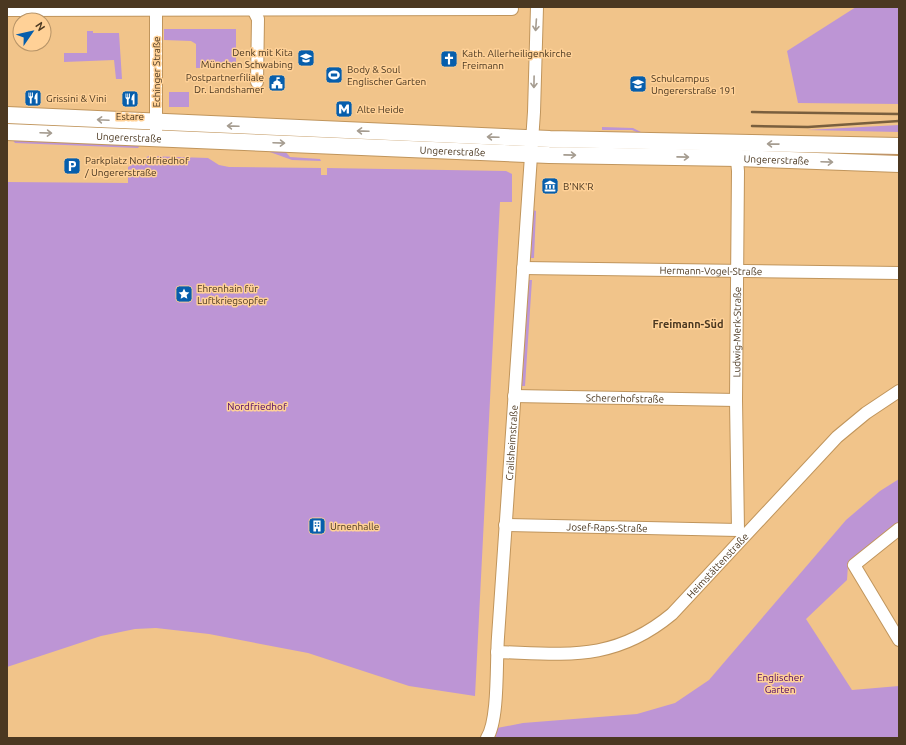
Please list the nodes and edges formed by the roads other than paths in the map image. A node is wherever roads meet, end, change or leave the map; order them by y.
1 (537, 7) edge
2 (156, 8) edge
3 (252, 8) edge
4 (402, 8) edge
5 (15, 9) edge
6 (59, 9) edge
7 (512, 9) dead end
8 (257, 82) dead end
9 (7, 115) edge
10 (156, 130) junction
11 (7, 132) edge
12 (531, 146) junction
13 (899, 146) edge
14 (736, 151) junction
15 (899, 164) edge
16 (523, 268) junction
17 (737, 272) junction
18 (899, 273) edge
19 (899, 391) edge
20 (514, 396) junction
21 (736, 400) junction
22 (505, 525) junction
23 (899, 529) edge
24 (741, 533) junction
25 (899, 640) edge
26 (497, 652) junction
27 (489, 735) edge

1 -> 12 street, Crailsheimstraße
2 - 3 street
2 - 6 street
2 - 10 street, Echinger Straße
3 - 4 street
3 - 8 street
4 - 7 street
5 - 6 street
10 -> 9 main road, Ungererstraße
11 -> 10 main road, Ungererstraße
10 - 12 main road, Ungererstraße
12 - 14 main road, Ungererstraße
12 - 16 street, Crailsheimstraße
13 -> 14 main road, Ungererstraße
14 -> 15 main road, Ungererstraße
14 - 17 street, Ludwig-Merk-Straße
16 - 17 street, Hermann-Vogel-Straße
16 - 20 street, Crailsheimstraße
17 - 18 street, Hermann-Vogel-Straße
17 - 21 street, Ludwig-Merk-Straße
19 - 24 street, Heimstättenstraße
20 - 21 street, Schererhofstraße
20 - 22 street, Crailsheimstraße
21 - 24 street, Ludwig-Merk-Straße
22 - 24 street, Josef-Raps-Straße
22 - 26 street, Crailsheimstraße
23 - 25 street
24 - 26 street, Heimstättenstraße
26 - 27 street, Crailsheimstraße

